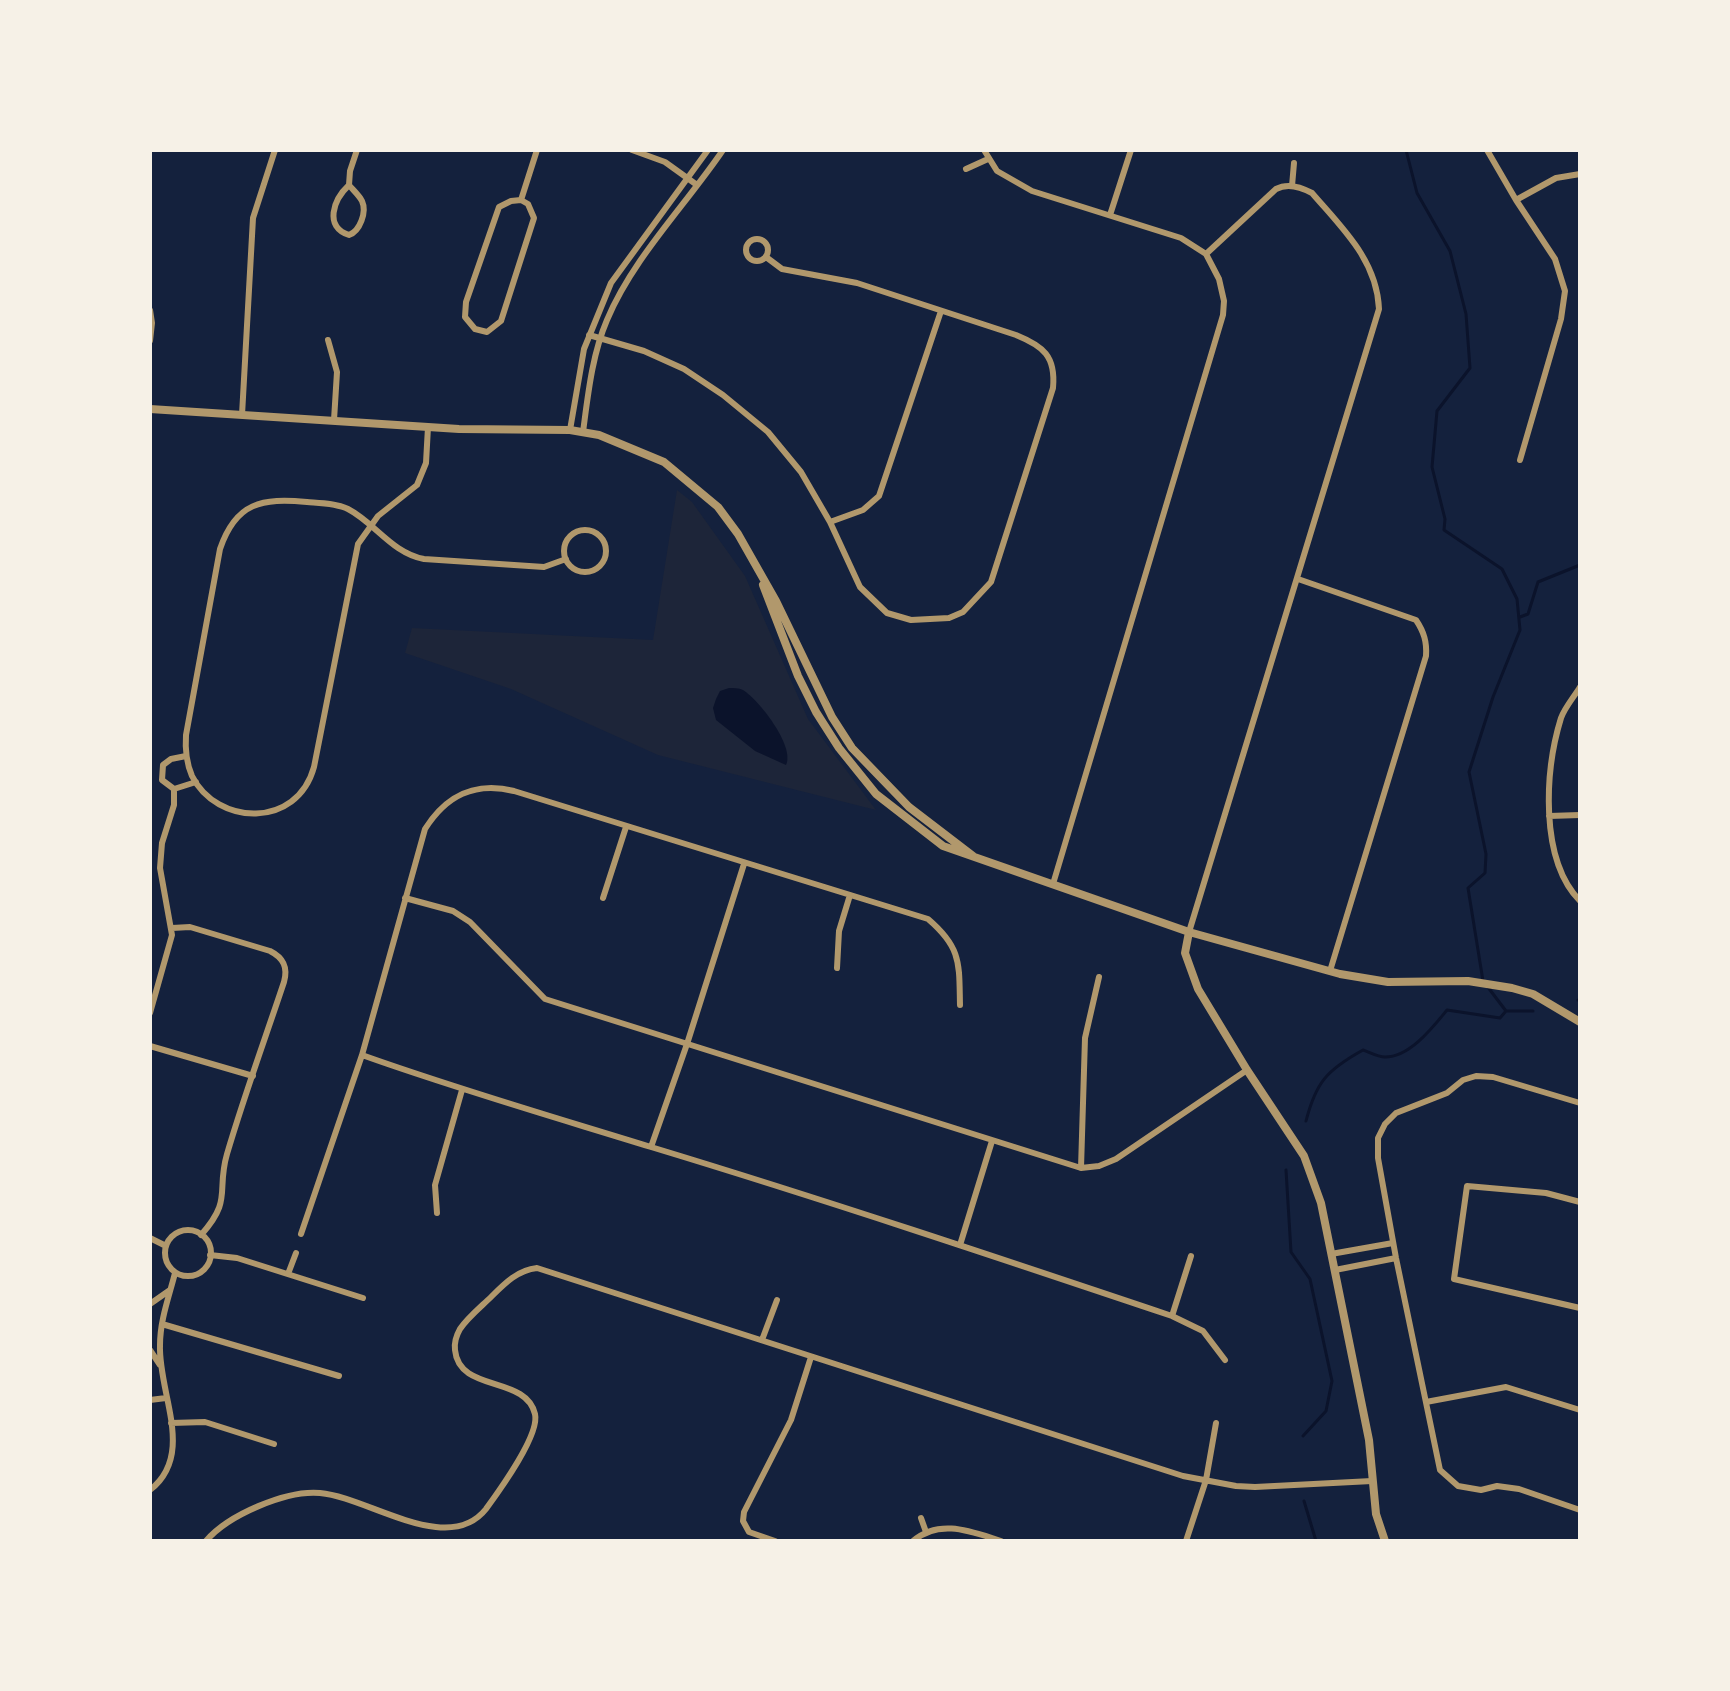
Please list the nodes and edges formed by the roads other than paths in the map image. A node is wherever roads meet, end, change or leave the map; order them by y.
1 (275, 150) edge
2 (357, 150) edge
3 (537, 150) edge
4 (632, 150) edge
5 (708, 150) edge
6 (723, 150) edge
7 (984, 150) edge
8 (1131, 150) edge
9 (1487, 150) edge
10 (988, 159) junction
11 (1294, 163) dead end
12 (966, 169) dead end
13 (1580, 174) edge
14 (688, 178) junction
15 (348, 185) junction
16 (698, 186) junction
17 (1292, 186) junction
18 (521, 200) junction
19 (1516, 200) junction
20 (1110, 215) junction
21 (1206, 254) junction
22 (766, 257) dead end
23 (150, 310) edge
24 (941, 311) junction
25 (589, 335) junction
26 (601, 339) junction
27 (328, 340) dead end
28 (150, 341) edge
29 (150, 409) edge
30 (242, 415) junction
31 (334, 420) junction
32 (428, 426) junction
33 (570, 430) junction
34 (583, 432) junction
35 (1520, 460) dead end
36 (830, 522) junction
37 (370, 525) junction
38 (566, 559) junction
39 (759, 572) junction
40 (1298, 579) junction
41 (1580, 687) edge
42 (186, 756) junction
43 (196, 782) junction
44 (174, 789) junction
45 (1580, 815) edge
46 (1550, 816) junction
47 (626, 827) junction
48 (973, 856) junction
49 (744, 864) junction
50 (1053, 884) junction
51 (850, 895) junction
52 (405, 898) junction
53 (603, 898) dead end
54 (1580, 901) edge
55 (172, 928) junction
56 (1189, 932) junction
57 (837, 968) dead end
58 (1330, 971) junction
59 (1100, 977) dead end
60 (960, 1005) dead end
61 (150, 1012) edge
62 (1580, 1022) edge
63 (687, 1044) junction
64 (150, 1046) edge
65 (362, 1055) junction
66 (1247, 1070) junction
67 (253, 1076) junction
68 (462, 1090) junction
69 (1580, 1103) edge
70 (992, 1142) junction
71 (651, 1147) junction
72 (1081, 1168) junction
73 (1580, 1202) edge
74 (437, 1213) dead end
75 (301, 1234) dead end
76 (201, 1235) junction
77 (150, 1238) edge
78 (1393, 1243) junction
79 (960, 1245) junction
80 (166, 1246) junction
81 (296, 1253) dead end
82 (1332, 1254) junction
83 (210, 1255) junction
84 (1191, 1256) dead end
85 (1396, 1258) junction
86 (1335, 1270) junction
87 (175, 1273) junction
88 (288, 1274) junction
89 (170, 1289) junction
90 (363, 1298) dead end
91 (777, 1300) dead end
92 (150, 1304) edge
93 (1580, 1308) edge
94 (1172, 1316) junction
95 (162, 1323) junction
96 (762, 1341) junction
97 (150, 1350) edge
98 (811, 1358) junction
99 (1226, 1360) dead end
100 (161, 1367) junction
101 (339, 1376) dead end
102 (166, 1398) junction
103 (150, 1400) edge
104 (1426, 1402) junction
105 (1580, 1410) edge
106 (171, 1423) junction
107 (1216, 1424) dead end
108 (274, 1444) dead end
109 (1206, 1480) junction
110 (1372, 1481) junction
111 (150, 1490) edge
112 (1580, 1510) edge
113 (921, 1518) dead end
114 (926, 1532) junction
115 (206, 1541) edge
116 (775, 1541) edge
117 (913, 1541) edge
118 (1001, 1541) edge
119 (1186, 1541) edge
120 (1385, 1541) edge

1 - 30 street
2 - 15 street
3 - 18 street
4 - 14 street
5 - 14 street
6 - 16 street
7 - 10 street
8 - 20 street
9 - 19 street
10 - 12 street
10 - 20 street
11 - 17 street
13 - 19 street
14 - 16 street
14 - 25 street
15 - 15 street
16 - 26 street
17 - 21 street
17 - 40 street
18 - 18 street
19 - 35 street
20 - 21 street
21 - 50 street
22 - 24 street
23 - 28 street
24 - 36 street
24 - 36 street
25 - 26 street
25 - 33 street
26 - 34 street
26 - 36 street
27 - 31 street
29 - 30 street
30 - 31 street
31 - 32 street
32 - 33 street
32 - 37 street
33 - 34 street
34 - 39 street
37 - 38 street
37 - 42 street
37 - 43 street
38 - 38 street
39 - 48 street
39 - 48 street
40 - 56 street
40 - 58 street
41 - 46 street
42 - 43 street
42 - 44 street
43 - 44 street
44 - 55 street
45 - 46 street
46 - 54 street
47 - 49 street
47 - 52 street
47 - 53 street
48 - 50 street
49 - 51 street
49 - 63 street
50 - 56 street
51 - 57 street
51 - 60 street
52 - 63 street
52 - 65 street
55 - 61 street
55 - 67 street
56 - 58 street
56 - 66 street
58 - 62 street
59 - 72 street
63 - 70 street
63 - 71 street
64 - 67 street
65 - 68 street
65 - 75 street
66 - 72 street
66 - 82 street
67 - 76 street
68 - 71 street
68 - 74 street
69 - 78 street
70 - 72 street
70 - 79 street
71 - 79 street
73 - 93 street
76 - 80 street
76 - 83 street
77 - 80 street
78 - 82 street
78 - 85 street
79 - 94 street
80 - 87 street
81 - 88 street
82 - 86 street
83 - 87 street
83 - 88 street
84 - 94 street
85 - 86 street
85 - 104 street
86 - 110 street
87 - 89 street
88 - 90 street
89 - 92 street
89 - 95 street
91 - 96 street
94 - 99 street
95 - 100 street
95 - 101 street
96 - 98 street
96 - 115 street
97 - 100 street
98 - 109 street
98 - 116 street
100 - 102 street
102 - 103 street
102 - 106 street
104 - 105 street
104 - 112 street
106 - 108 street
106 - 111 street
107 - 109 street
109 - 110 street
109 - 119 street
110 - 120 street
113 - 114 street
114 - 117 street
114 - 118 street

